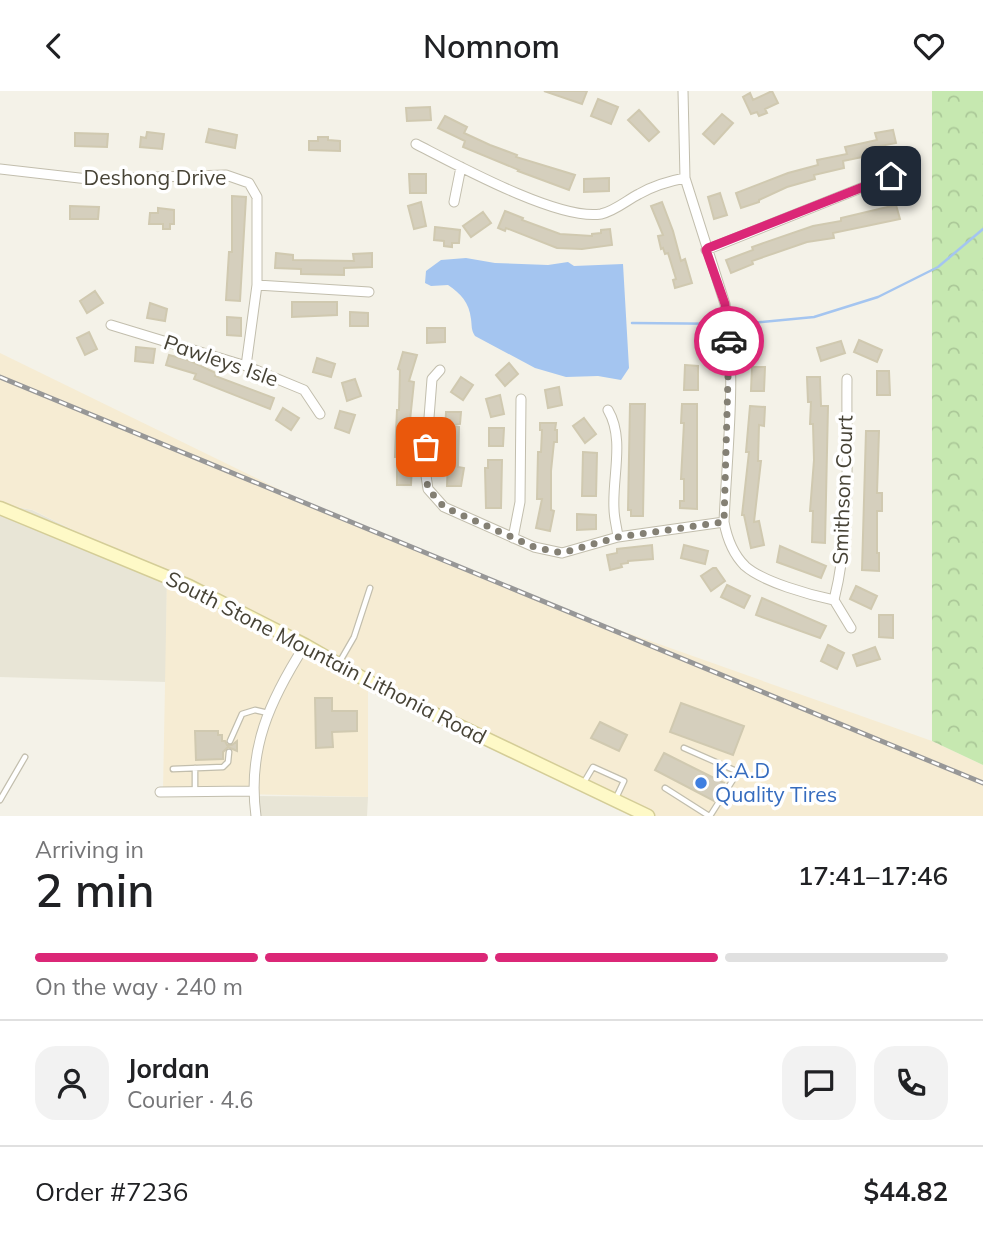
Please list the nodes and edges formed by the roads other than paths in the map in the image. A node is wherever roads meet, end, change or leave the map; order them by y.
1 (683, 91) edge
2 (416, 144) dead end
3 (461, 167) junction
4 (0, 169) edge
5 (891, 176) dead end
6 (685, 178) junction
7 (454, 202) dead end
8 (706, 250) junction
9 (257, 285) junction
10 (369, 292) dead end
11 (111, 325) dead end
12 (246, 366) junction
13 (440, 370) dead end
14 (847, 379) dead end
15 (521, 399) dead end
16 (608, 410) dead end
17 (320, 414) dead end
18 (0, 508) edge
19 (724, 522) junction
20 (618, 537) junction
21 (513, 538) junction
22 (370, 588) dead end
23 (834, 600) junction
24 (851, 628) dead end
25 (305, 645) junction
26 (338, 664) junction
27 (269, 713) junction
28 (230, 741) dead end
29 (684, 748) dead end
30 (229, 752) dead end
31 (25, 757) dead end
32 (195, 768) junction
33 (173, 769) dead end
34 (583, 785) junction
35 (665, 788) dead end
36 (252, 791) junction
37 (160, 792) dead end
38 (195, 792) junction
39 (0, 800) edge
40 (615, 800) junction
41 (256, 816) edge
42 (648, 816) edge
43 (710, 816) edge

1 - 6 street
2 - 3 street
3 - 6 street
3 - 7 street
4 - 9 street, Deshong Drive
5 - 8 street
6 - 8 street
8 - 19 street
9 - 10 street
9 - 12 street, Deshong Drive
11 - 12 street, Pawleys Isle
12 - 17 street, Pawleys Isle
13 - 21 street
14 - 23 street, Smithson Court
15 - 21 street
16 - 20 street
18 - 25 main road, South Stone Mountain Lithonia Road
19 - 20 street
19 - 23 street
20 - 21 street
22 - 26 lane
23 - 24 street
25 - 26 main road, South Stone Mountain Lithonia Road
25 - 27 street
26 - 34 main road, South Stone Mountain Lithonia Road
27 - 28 lane
27 - 36 street
29 - 43 lane
30 - 32 lane
31 - 39 lane
32 - 33 lane
32 - 38 lane
34 - 40 main road, South Stone Mountain Lithonia Road
34 - 40 lane
35 - 43 lane
36 - 38 street
36 - 41 street
37 - 38 street
40 - 42 main road, South Stone Mountain Lithonia Road

